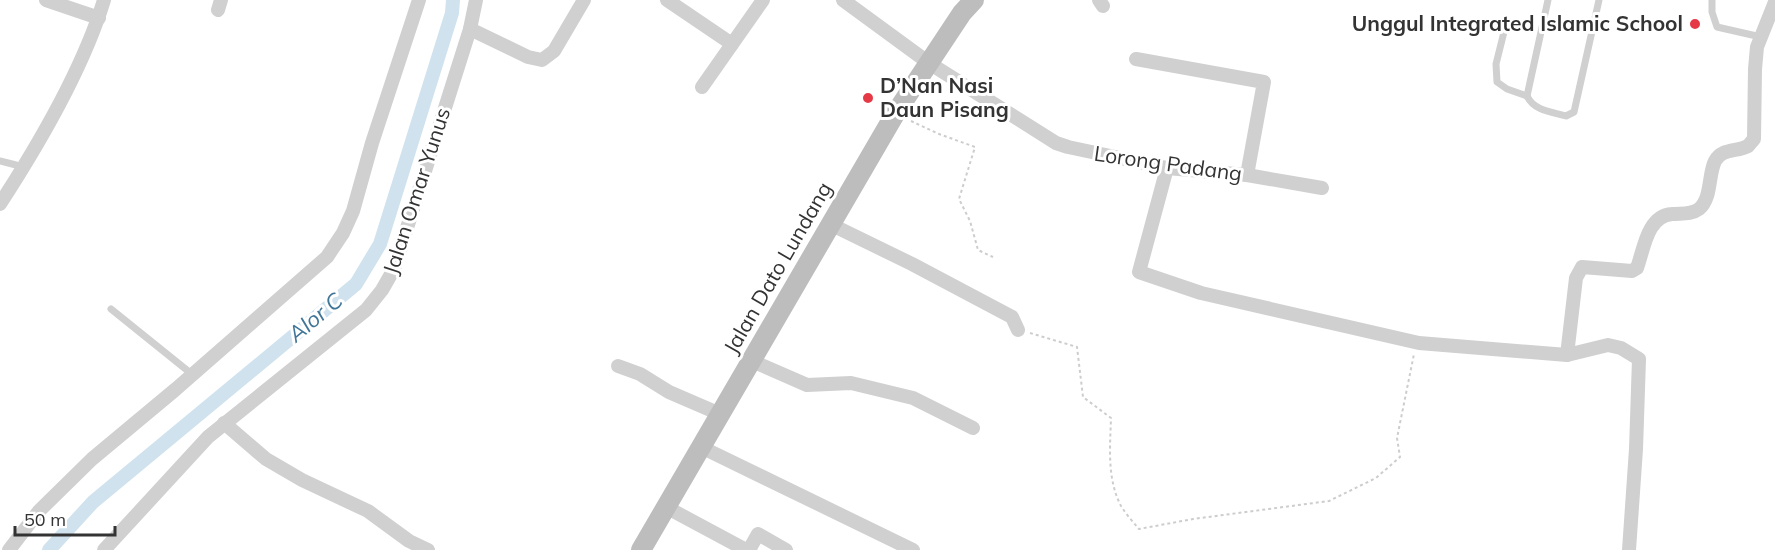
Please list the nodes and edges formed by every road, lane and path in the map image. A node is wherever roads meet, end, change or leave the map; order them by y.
1 (46, 0) edge
2 (104, 0) edge
3 (419, 0) edge
4 (476, 0) edge
5 (584, 0) edge
6 (667, 0) edge
7 (763, 0) edge
8 (843, 0) edge
9 (1548, 0) edge
10 (1599, 0) edge
11 (1712, 0) edge
12 (1775, 2) edge
13 (968, 4) edge
14 (99, 18) junction
15 (1506, 24) dead end
16 (470, 29) junction
17 (1761, 37) junction
18 (732, 44) junction
19 (1136, 59) dead end
20 (929, 63) junction
21 (702, 87) dead end
22 (1527, 96) junction
23 (895, 114) junction
24 (0, 161) edge
25 (1167, 168) junction
26 (23, 170) junction
27 (1247, 175) junction
28 (1322, 188) dead end
29 (0, 204) edge
30 (831, 224) junction
31 (993, 257) dead end
32 (111, 309) dead end
33 (1018, 330) joint
34 (1416, 343) junction
35 (1567, 355) junction
36 (752, 361) junction
37 (618, 366) dead end
38 (193, 375) junction
39 (720, 414) junction
40 (224, 423) junction
41 (973, 428) dead end
42 (701, 447) junction
43 (666, 507) junction
44 (9, 550) edge
45 (104, 550) edge
46 (428, 550) edge
47 (641, 550) edge
48 (748, 550) edge
49 (786, 550) edge
50 (913, 550) edge
51 (1629, 550) edge

1 - 14 street
2 - 14 street
3 - 38 street
4 - 16 street, Jalan Omar Yunus
5 - 16 street
6 - 18 street
7 - 18 street
8 - 20 street, Lorong Padang
9 - 22 lane
10 - 22 lane
11 - 17 lane
12 - 17 street
13 - 20 main road, Jalan Dato Lundang
14 - 26 street
15 - 22 lane
16 - 40 street, Jalan Omar Yunus
17 - 35 street
18 - 21 street
19 - 27 street
20 - 23 main road, Jalan Dato Lundang
20 - 25 street, Lorong Padang
23 - 30 main road, Jalan Dato Lundang
23 - 31 path
24 - 26 lane
25 - 27 street, Lorong Padang
25 - 34 street
26 - 29 street
27 - 28 street, Lorong Padang
30 - 33 street
30 - 36 main road, Jalan Dato Lundang
32 - 38 lane
33 - 34 path
34 - 35 street
35 - 51 street
36 - 39 main road, Jalan Dato Lundang
36 - 41 street
37 - 39 street
38 - 44 street
39 - 42 main road, Jalan Dato Lundang
40 - 45 street, Jalan Omar Yunus
40 - 46 street
42 - 43 main road, Jalan Dato Lundang
42 - 50 street
43 - 47 main road, Jalan Dato Lundang
43 - 48 street
48 - 49 street

